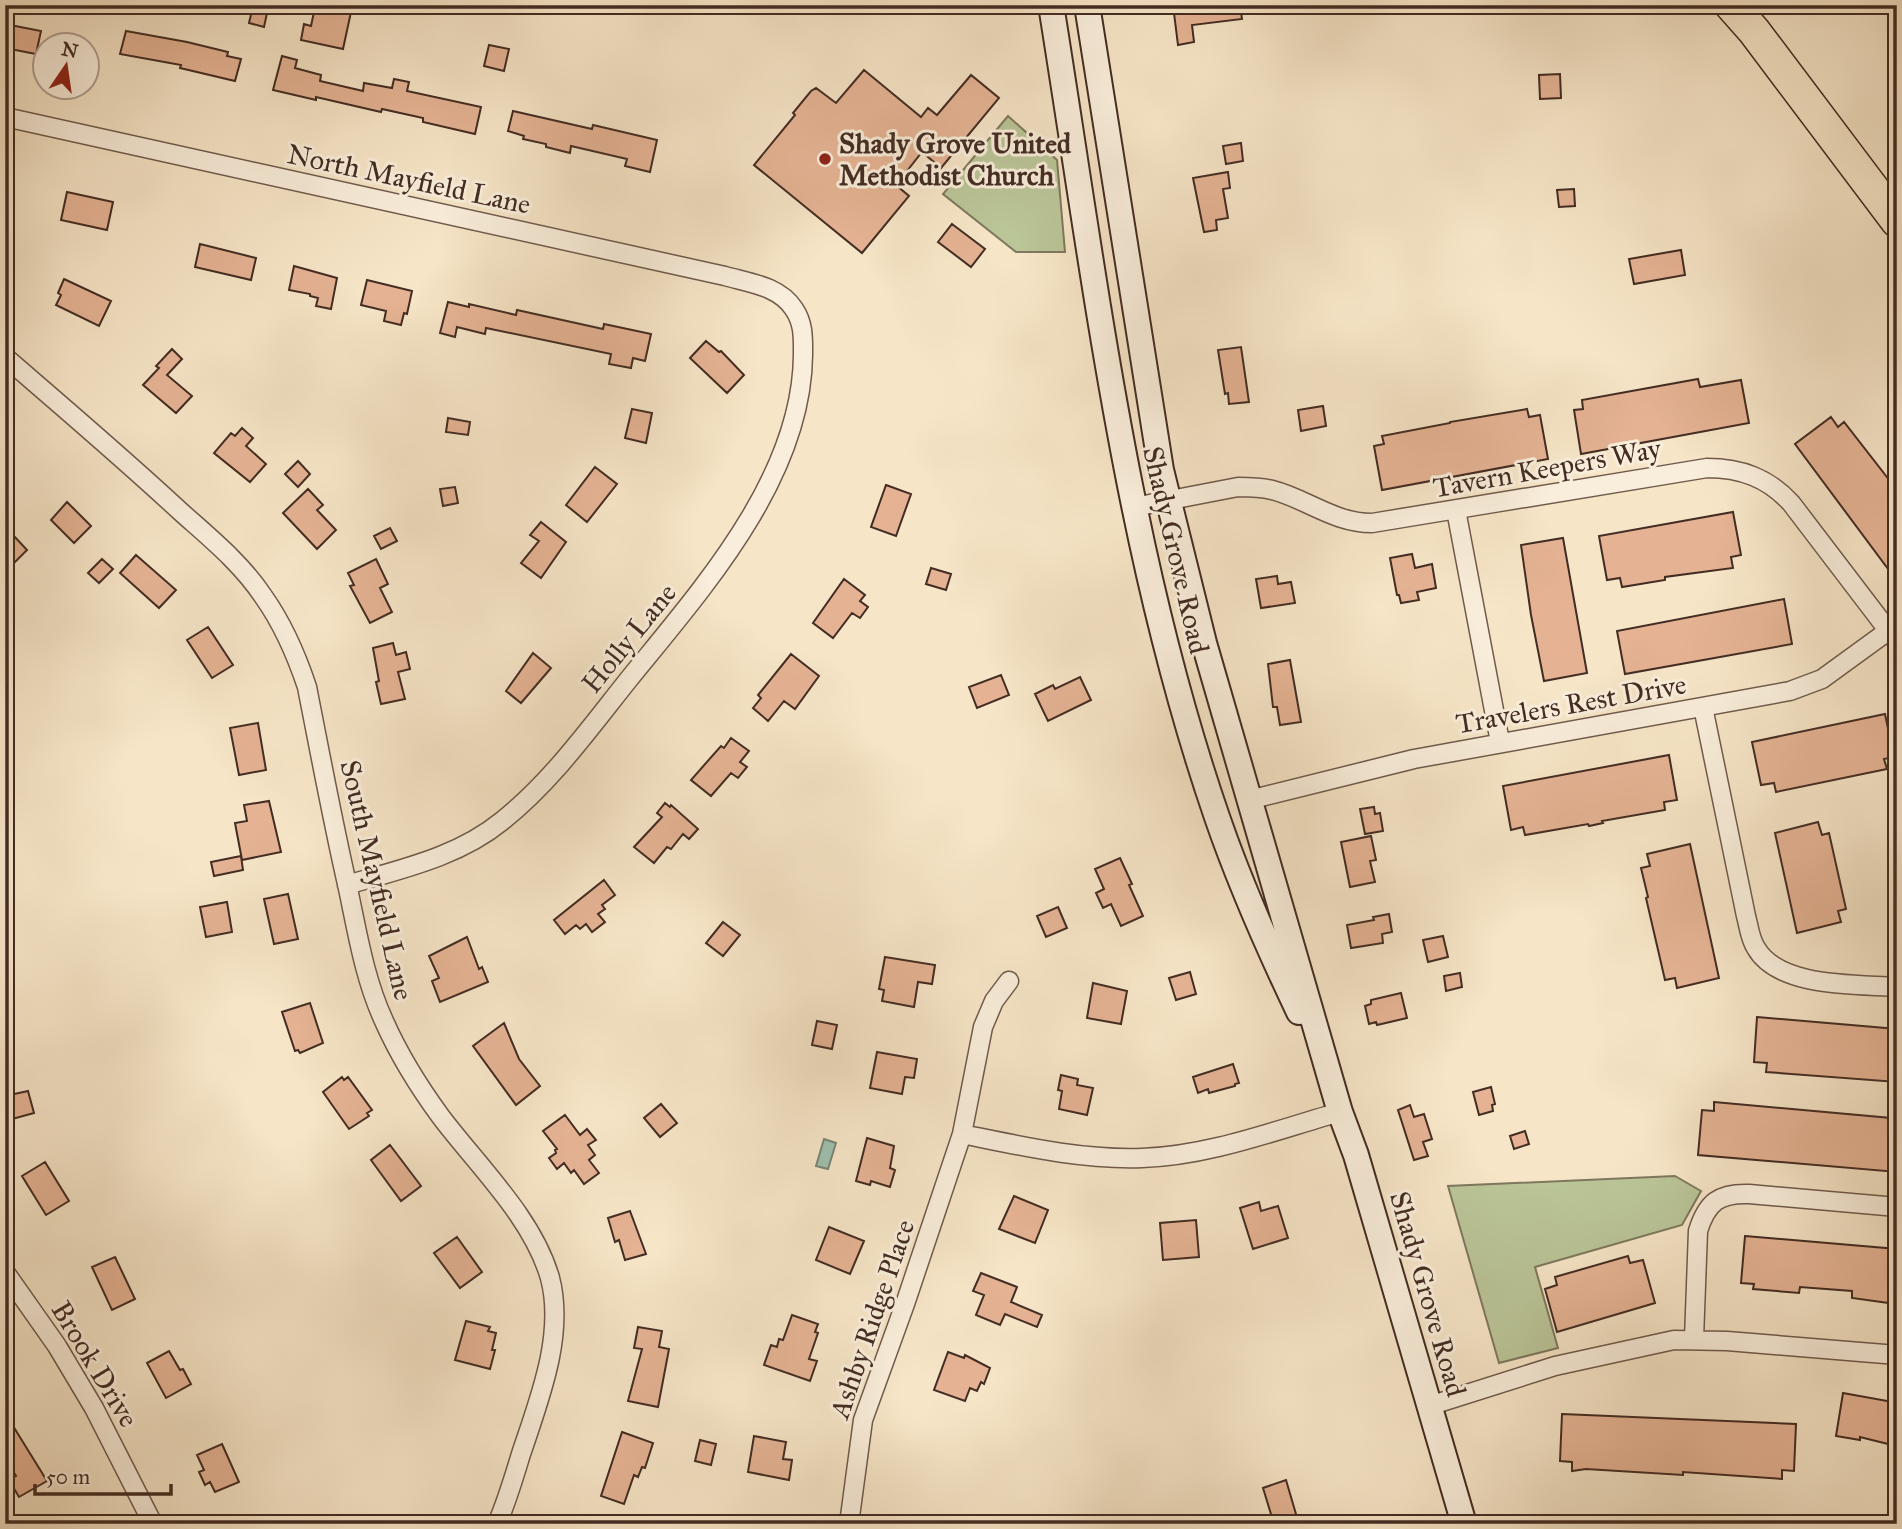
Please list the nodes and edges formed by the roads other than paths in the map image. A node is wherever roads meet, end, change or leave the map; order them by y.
1 (1051, 5) edge
2 (1087, 5) edge
3 (1731, 5) edge
4 (5, 117) edge
5 (1897, 221) edge
6 (794, 308) joint
7 (5, 356) edge
8 (1168, 500) junction
9 (1134, 507) junction
10 (1455, 510) junction
11 (1892, 637) edge
12 (1703, 707) junction
13 (1500, 742) junction
14 (1249, 800) junction
15 (347, 885) junction
16 (1009, 981) dead end
17 (1897, 987) edge
18 (1332, 1083) junction
19 (1340, 1112) junction
20 (962, 1134) junction
21 (1897, 1207) edge
22 (5, 1272) edge
23 (1693, 1339) junction
24 (1897, 1355) edge
25 (1429, 1406) junction
26 (153, 1524) edge
27 (497, 1524) edge
28 (849, 1524) edge
29 (1464, 1524) edge

1 - 9 main road, Shady Grove Road
2 - 8 main road, Shady Grove Road
3 - 5 highway
4 - 6 street, North Mayfield Lane
6 - 15 street, Holly Lane
7 - 15 street, South Mayfield Lane
8 - 9 street, Tavern Keepers Way
8 - 10 street, Tavern Keepers Way
8 - 14 main road, Shady Grove Road
9 - 18 main road, Shady Grove Road
10 - 11 street, Tavern Keepers Way
10 - 13 street
11 - 12 street, Travelers Rest Drive
12 - 13 street, Travelers Rest Drive
12 - 17 street
13 - 14 street, Travelers Rest Drive
14 - 18 main road, Shady Grove Road
15 - 27 street, South Mayfield Lane
16 - 20 street, Ashby Ridge Place
18 - 19 main road, Shady Grove Road
19 - 20 street
19 - 25 main road, Shady Grove Road
20 - 28 street, Ashby Ridge Place
21 - 23 street
22 - 26 street, Brook Drive
23 - 24 street
23 - 25 street
25 - 29 main road, Shady Grove Road

